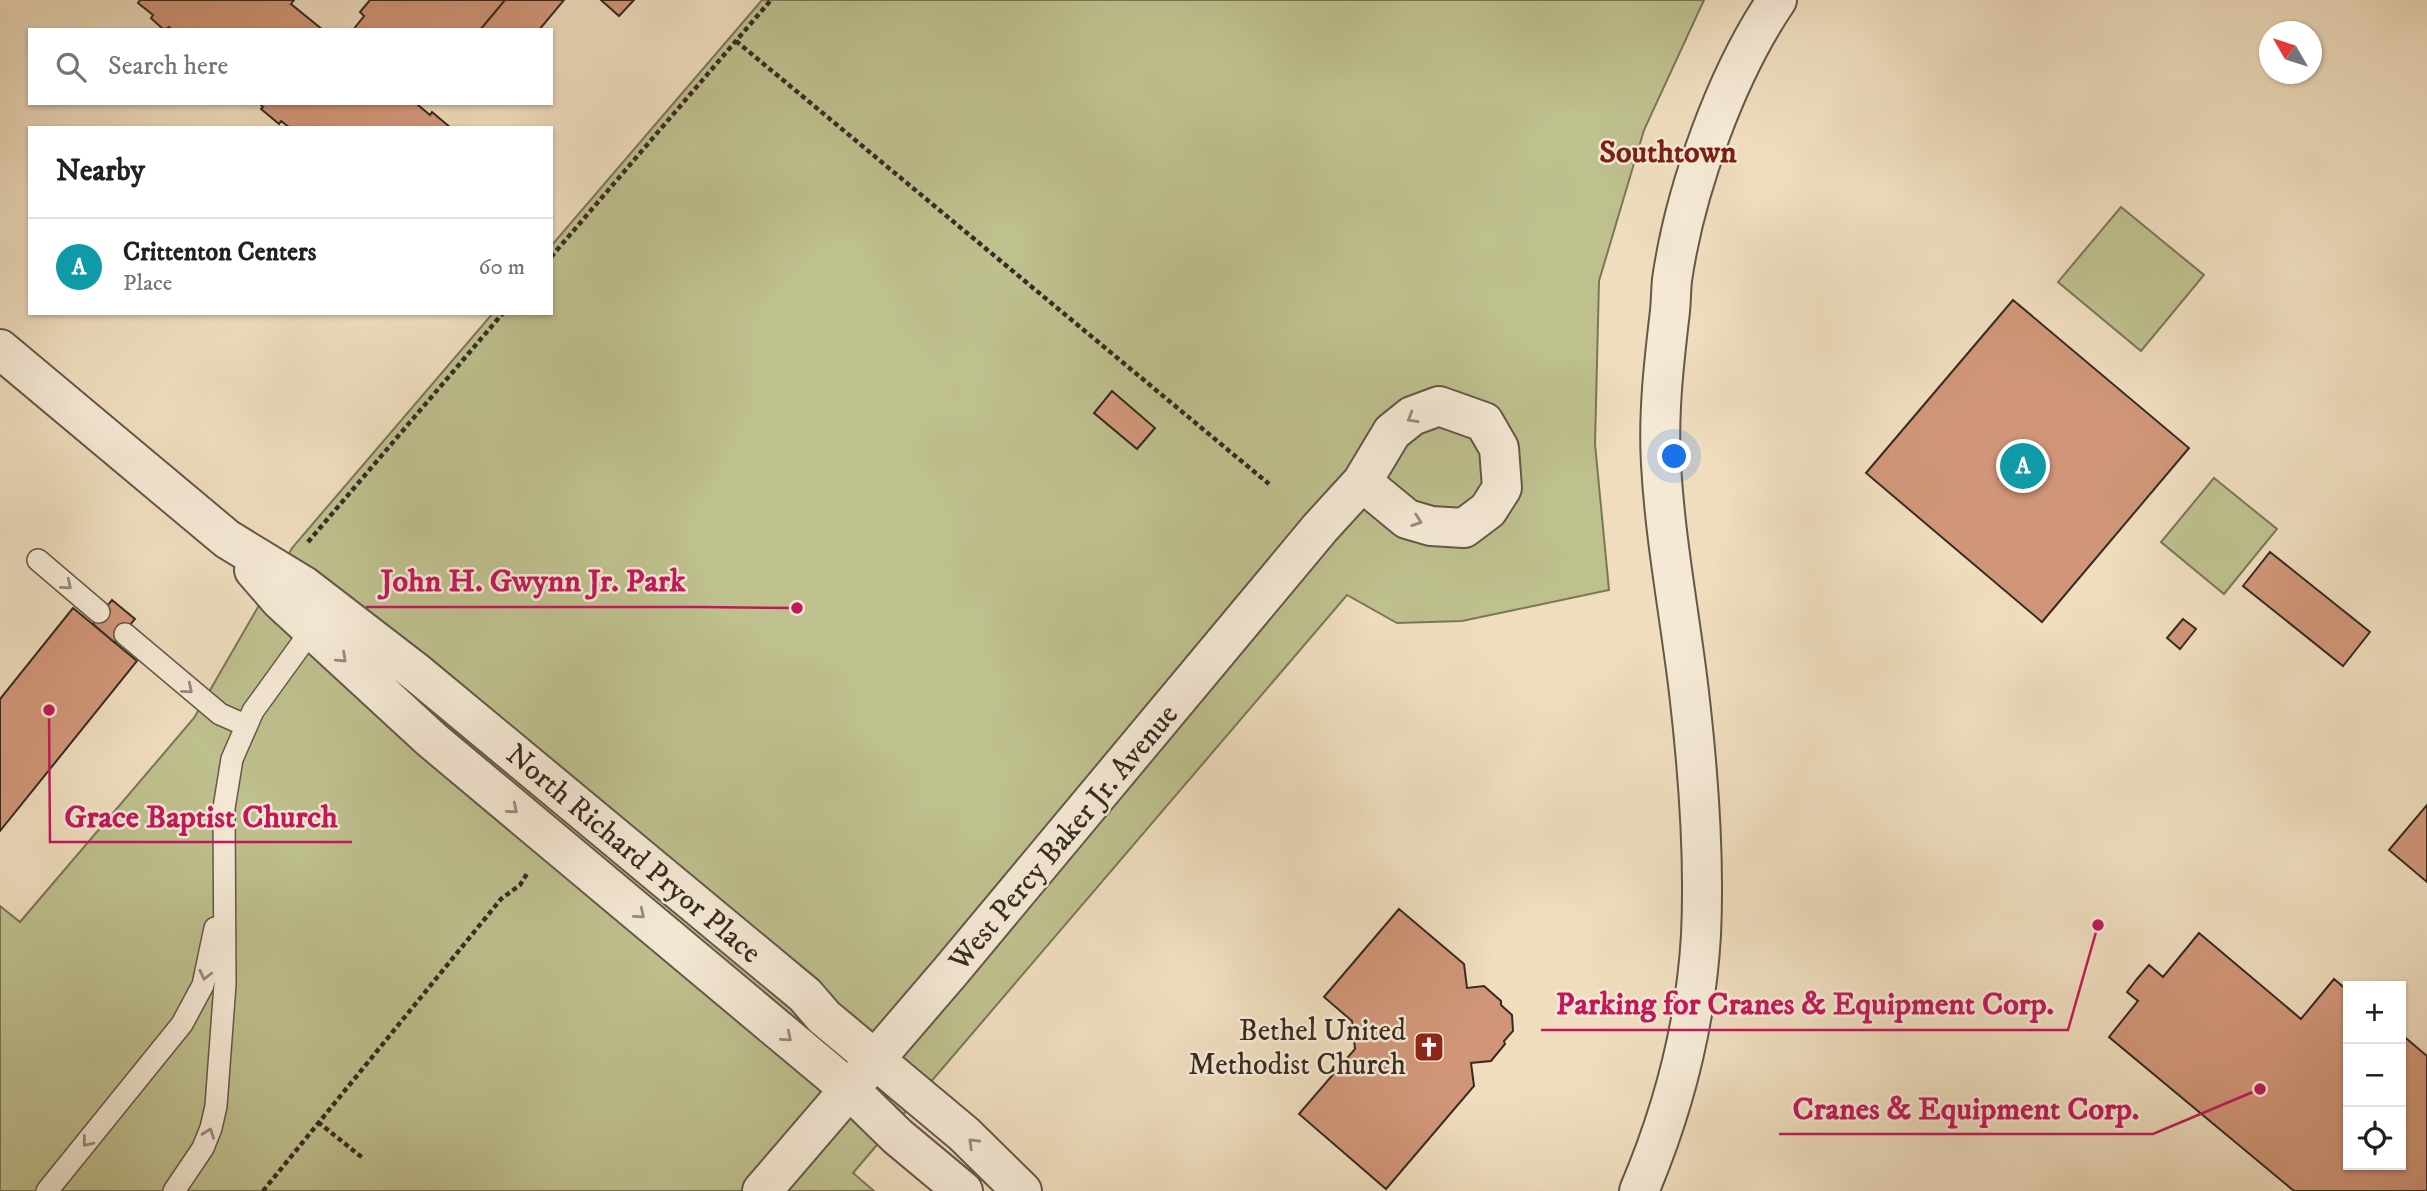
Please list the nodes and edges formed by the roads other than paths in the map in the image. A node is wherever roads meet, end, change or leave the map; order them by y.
1 (1777, 0) edge
2 (0, 349) edge
3 (1362, 482) dead end
4 (38, 560) dead end
5 (99, 612) dead end
6 (321, 618) junction
7 (125, 634) dead end
8 (245, 725) junction
9 (223, 885) junction
10 (875, 1060) junction
11 (849, 1089) junction
12 (47, 1191) edge
13 (174, 1191) edge
14 (762, 1191) edge
15 (963, 1191) edge
16 (1022, 1191) edge
17 (1639, 1191) edge

1 - 17 street
2 - 6 street, North Richard Pryor Place
3 - 10 street, West Percy Baker Jr. Avenue
4 -> 5 lane
6 - 8 lane
6 - 10 street, North Richard Pryor Place
6 -> 11 street, North Richard Pryor Place
7 -> 8 lane
8 - 9 lane
9 -> 12 lane
13 -> 9 lane
10 - 11 street, West Percy Baker Jr. Avenue
16 -> 10 street, North Richard Pryor Place
11 - 14 street, West Percy Baker Jr. Avenue
11 - 15 street, North Richard Pryor Place

